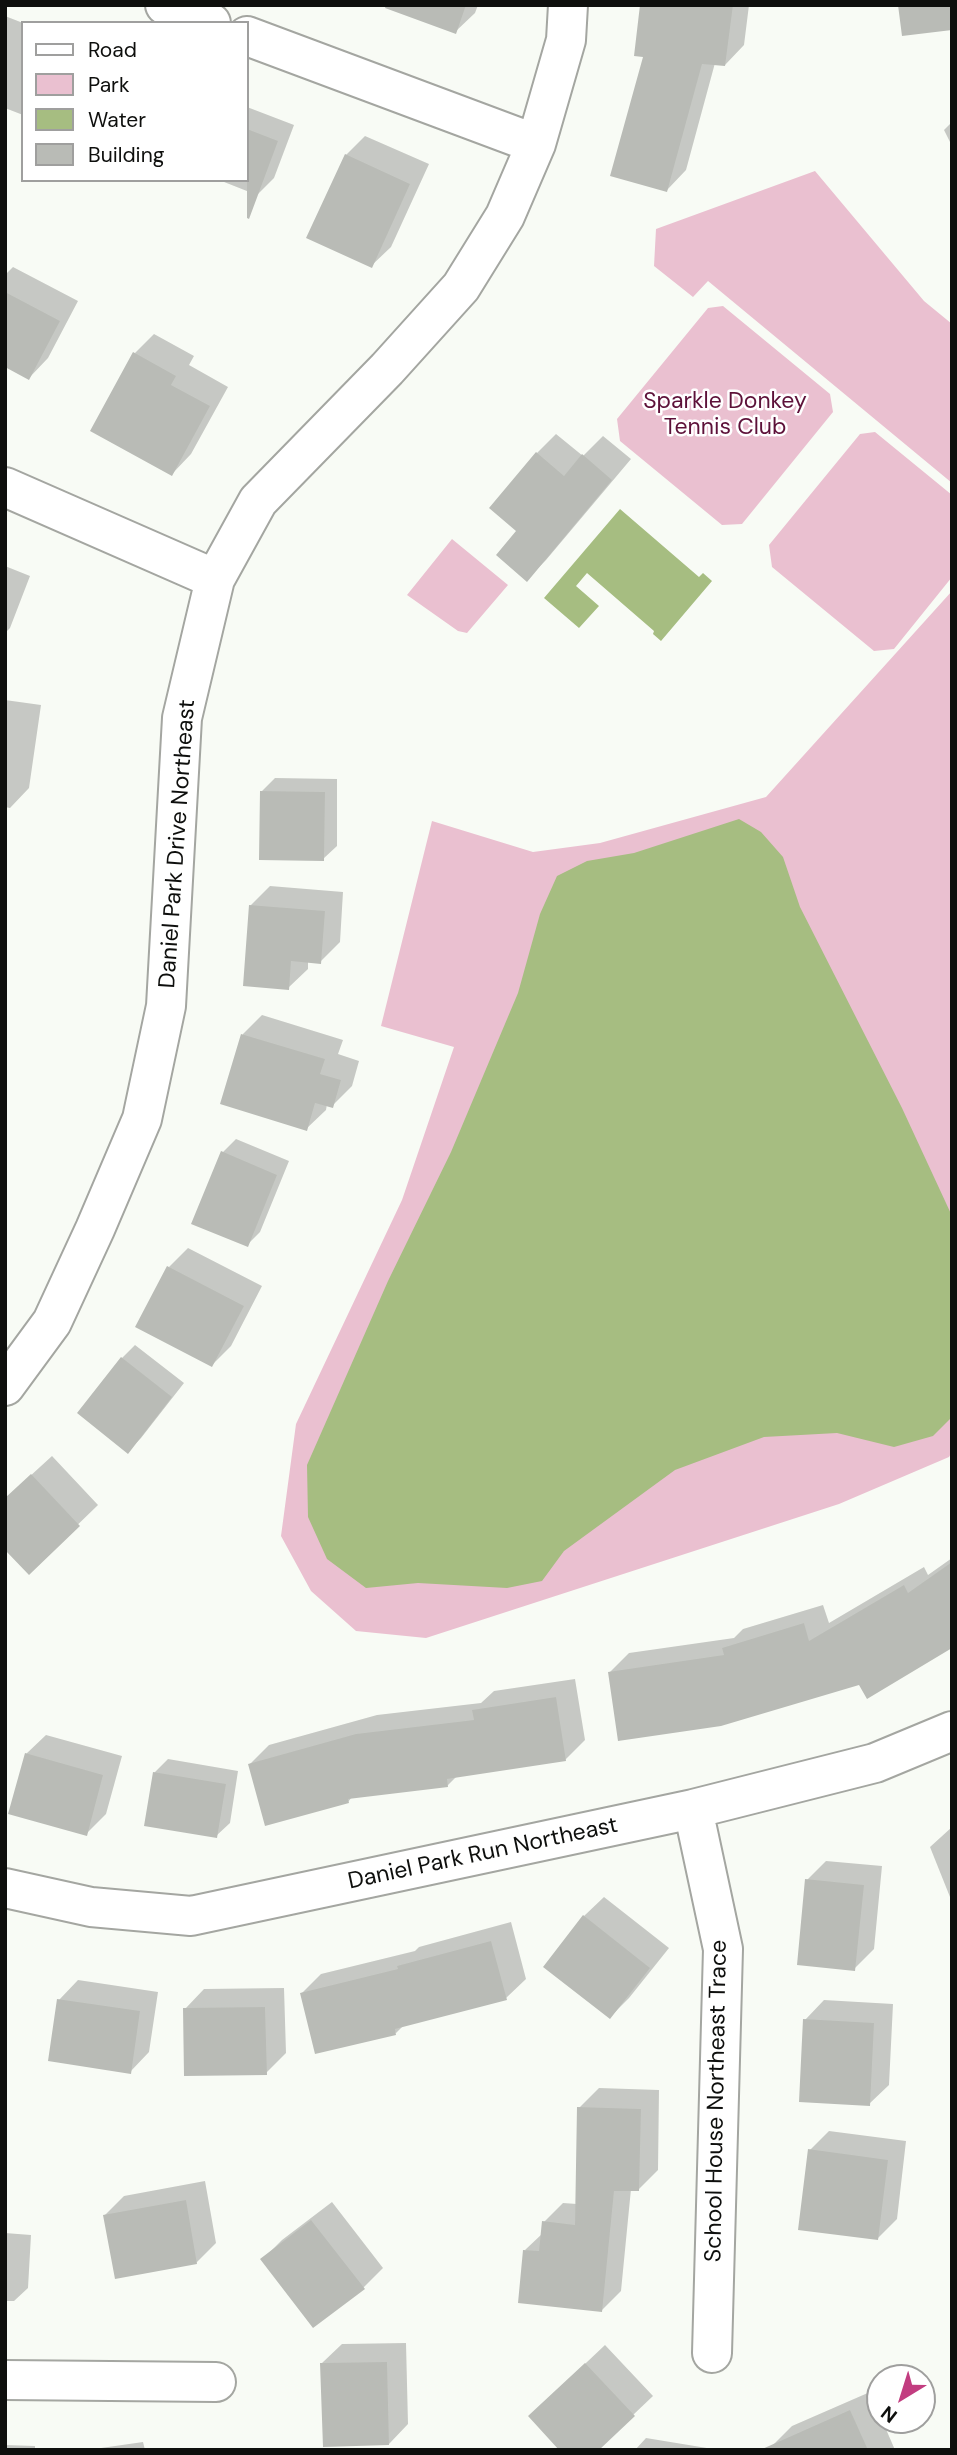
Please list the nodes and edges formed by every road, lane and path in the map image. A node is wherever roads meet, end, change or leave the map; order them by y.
1 (164, 5) edge
2 (568, 5) edge
3 (206, 21) edge
4 (248, 36) edge
5 (536, 144) junction
6 (5, 487) edge
7 (215, 579) junction
8 (5, 1386) edge
9 (952, 1731) edge
10 (694, 1810) junction
11 (5, 1888) edge
12 (712, 2353) dead end
13 (5, 2380) edge
14 (216, 2382) dead end

1 - 3 street
2 - 5 street, Daniel Park Drive Northeast
4 - 5 street
5 - 7 street, Daniel Park Drive Northeast
6 - 7 street
7 - 8 street, Daniel Park Drive Northeast
9 - 10 street, Daniel Park Run Northeast
10 - 11 street, Daniel Park Run Northeast
10 - 12 street, School House Northeast Trace
13 - 14 street

